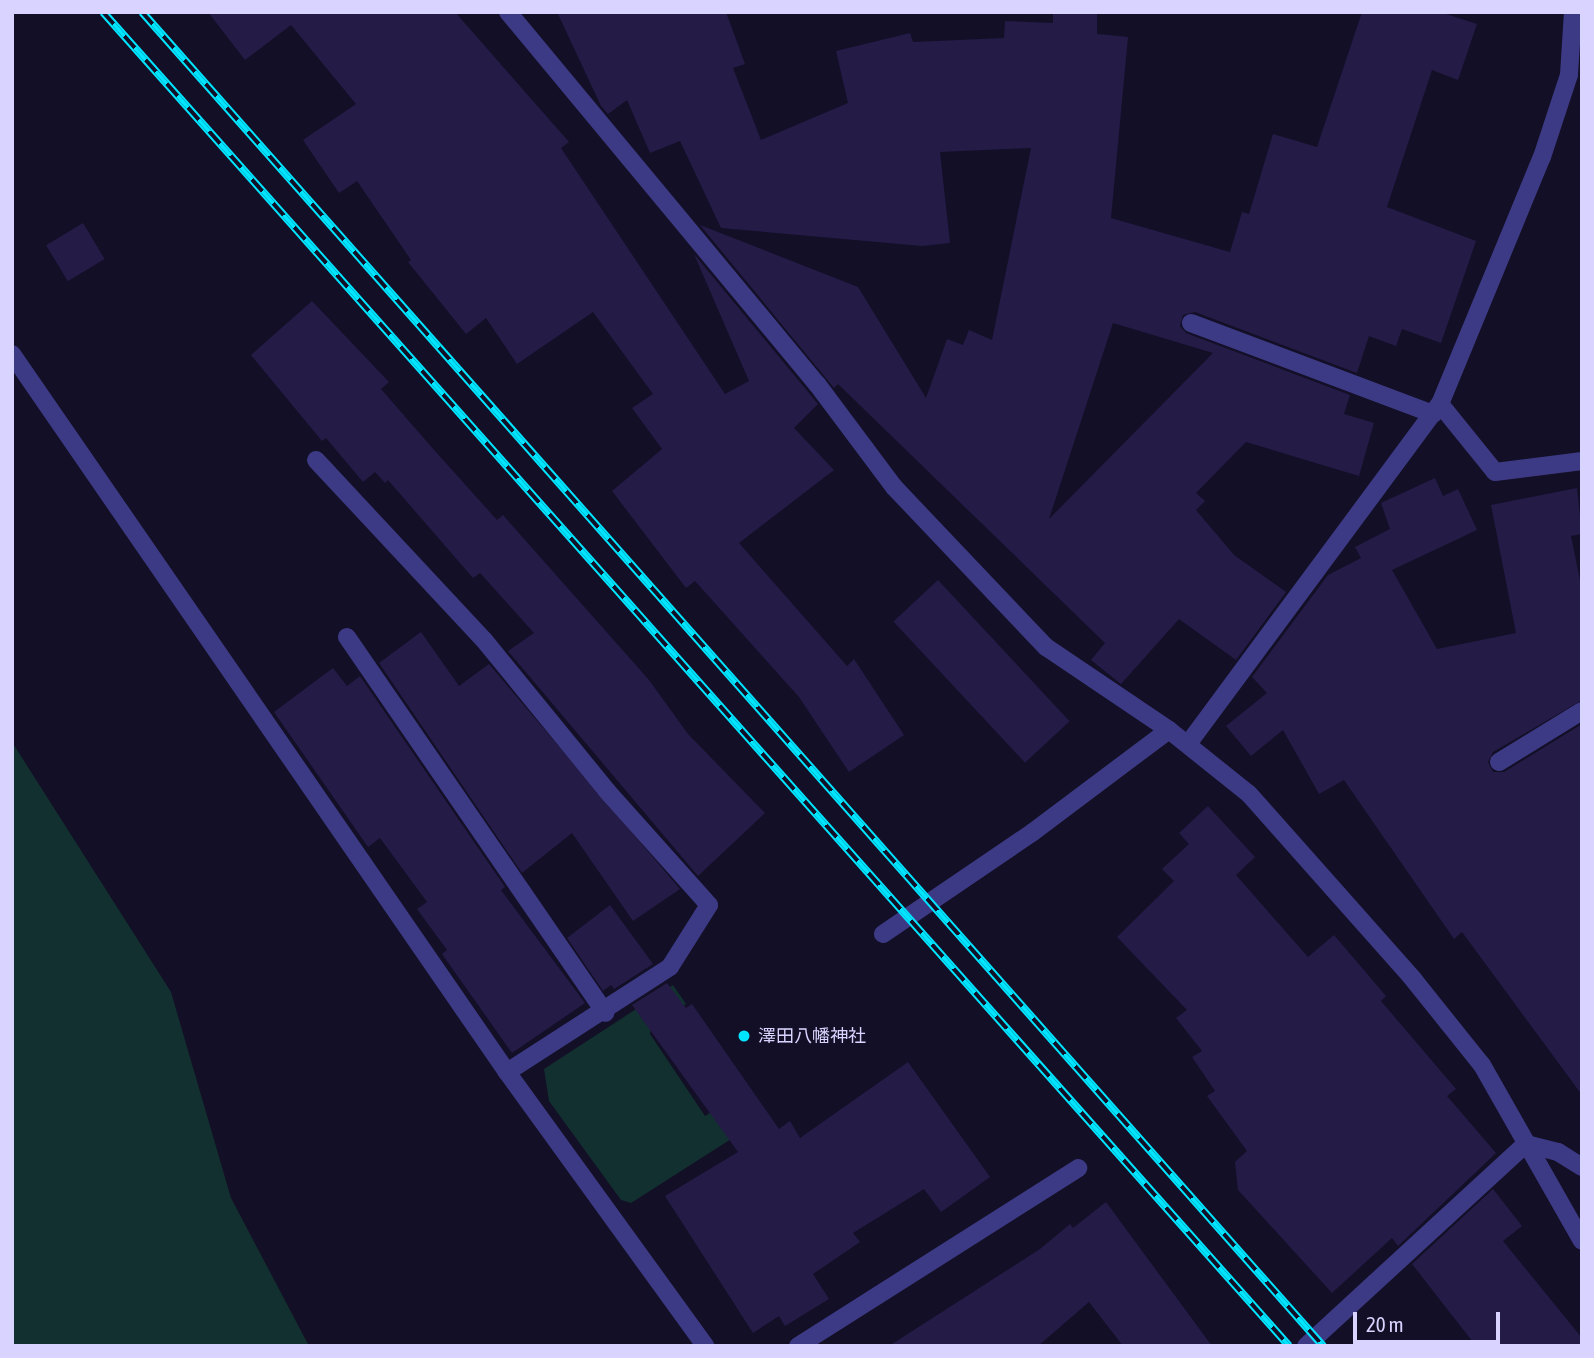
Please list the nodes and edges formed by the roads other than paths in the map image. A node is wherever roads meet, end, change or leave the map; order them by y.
1 (508, 12) edge
2 (1573, 12) edge
3 (1575, 76) edge
4 (1191, 323) dead end
5 (12, 354) edge
6 (1436, 409) junction
7 (316, 460) dead end
8 (1582, 461) edge
9 (347, 637) dead end
10 (1582, 711) edge
11 (1169, 730) junction
12 (1188, 744) junction
13 (1499, 762) dead end
14 (883, 934) dead end
15 (605, 1013) junction
16 (507, 1072) junction
17 (1526, 1144) junction
18 (1582, 1167) edge
19 (1078, 1168) dead end
20 (1582, 1241) edge
21 (705, 1346) edge
22 (798, 1346) edge
23 (1306, 1346) edge

1 - 11 street
2 - 3 street
3 - 6 street
4 - 6 street
5 - 16 street
6 - 8 street
6 - 12 street
7 - 15 street
9 - 15 street
10 - 13 street
11 - 12 street
11 - 14 street
12 - 17 street
15 - 16 street
16 - 21 street
17 - 18 street
17 - 20 street
17 - 23 street
19 - 22 street

